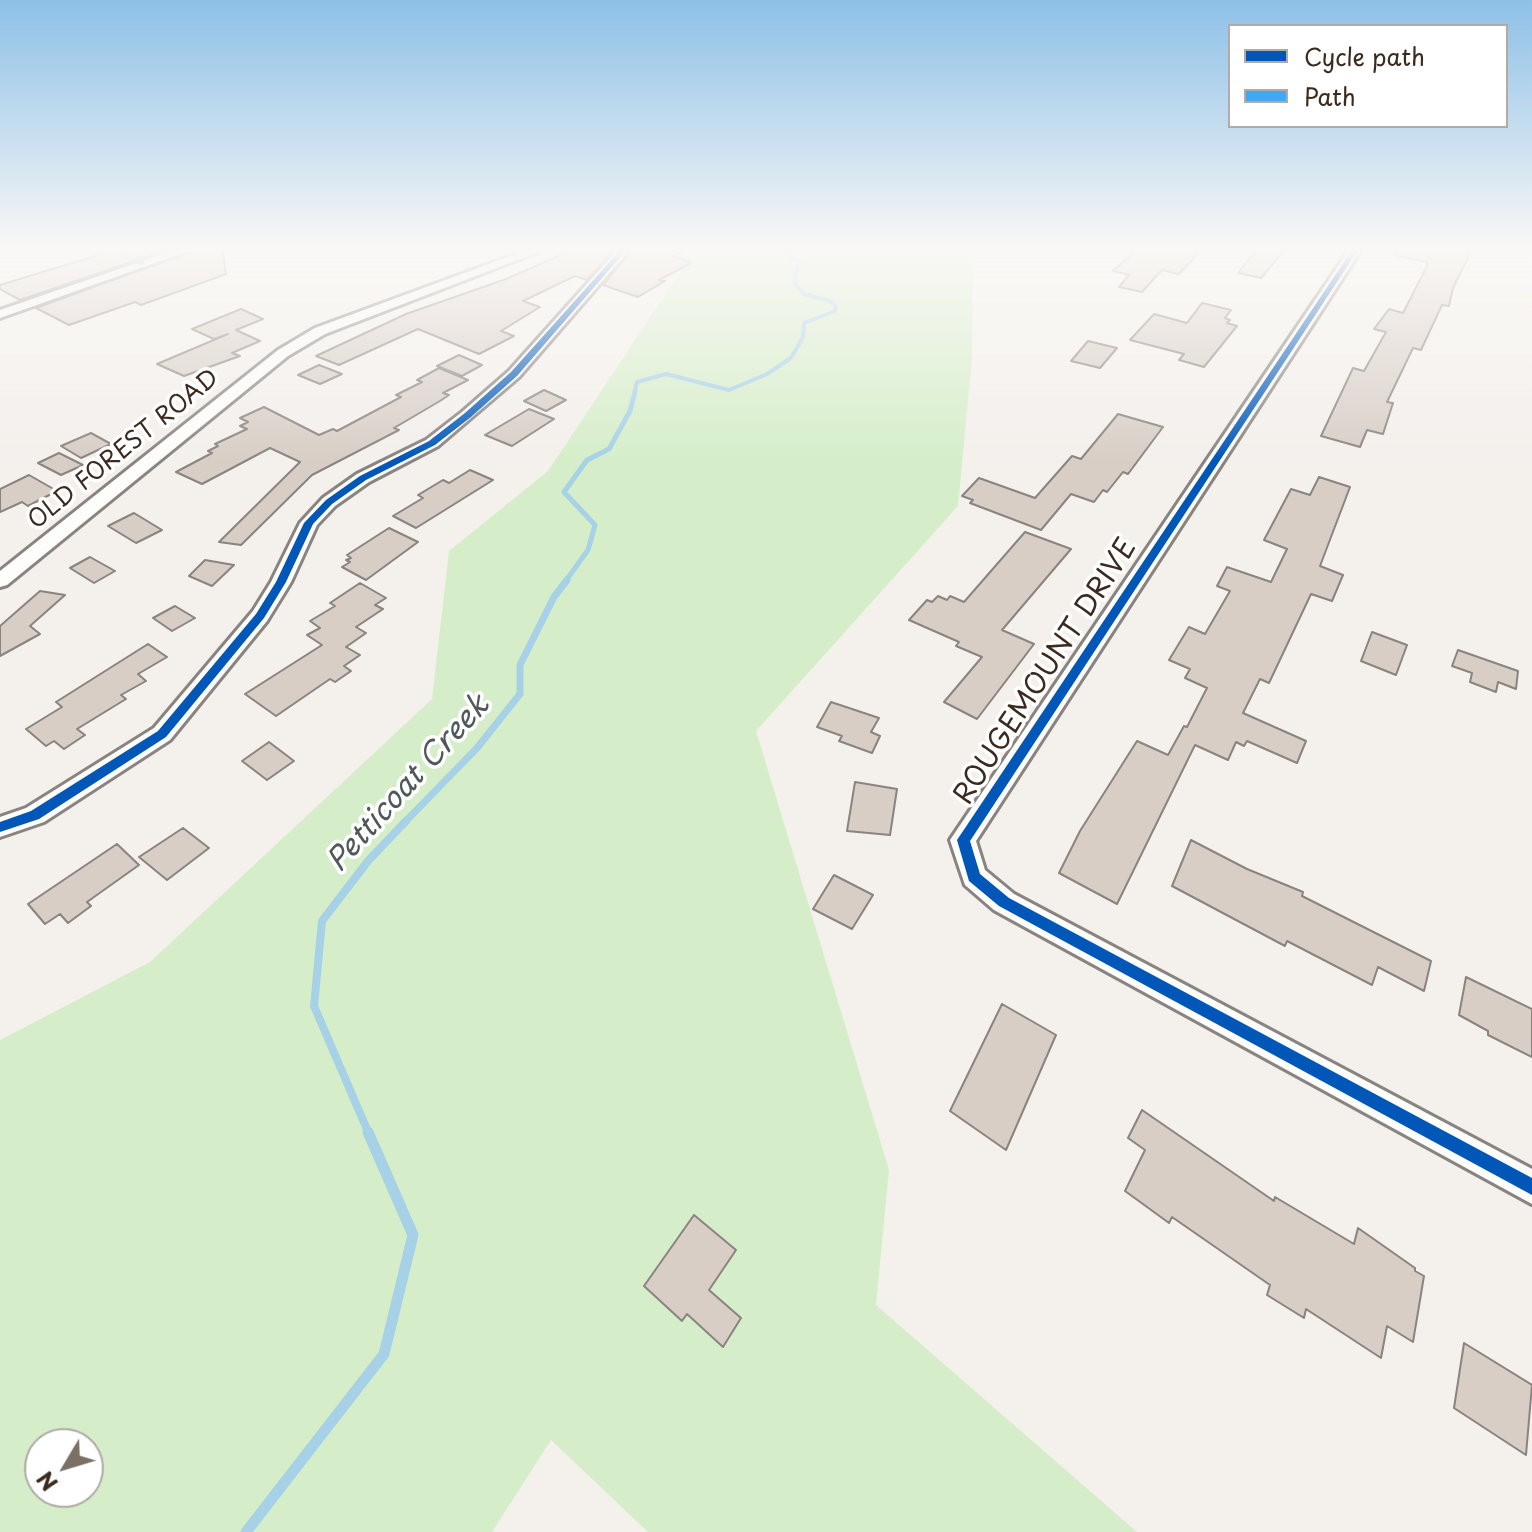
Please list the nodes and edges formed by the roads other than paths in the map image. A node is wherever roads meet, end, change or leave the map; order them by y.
1 (354, 318) edge
2 (563, 318) edge
3 (1309, 318) edge
4 (0, 581) edge
5 (0, 827) edge
6 (1532, 1187) edge

1 - 4 street, OLD FOREST ROAD
2 - 5 street
3 - 6 street, ROUGEMOUNT DRIVE

